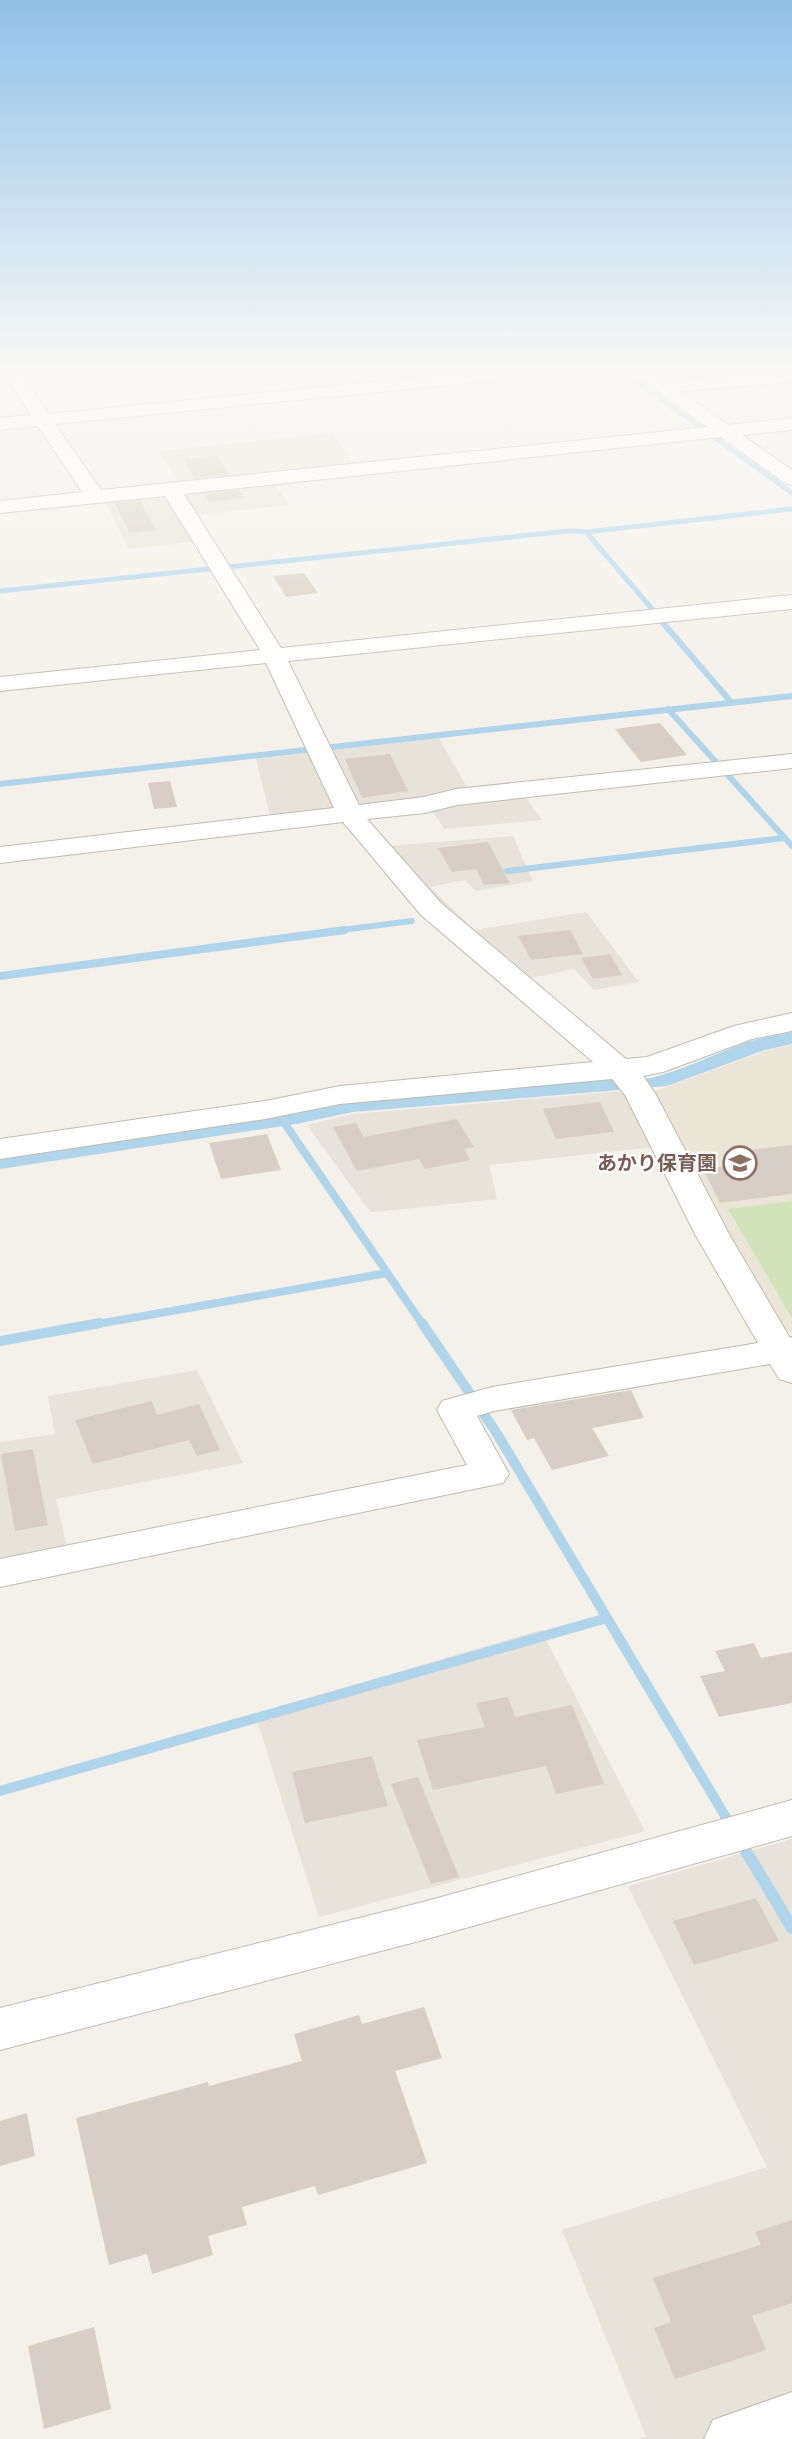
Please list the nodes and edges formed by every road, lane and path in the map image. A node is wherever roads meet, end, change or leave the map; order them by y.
1 (85, 482) edge
2 (239, 482) edge
3 (171, 489) junction
4 (95, 497) junction
5 (0, 507) edge
6 (792, 602) edge
7 (274, 655) junction
8 (0, 684) edge
9 (792, 761) edge
10 (350, 814) junction
11 (0, 855) edge
12 (792, 1022) edge
13 (630, 1080) junction
14 (0, 1149) edge
15 (788, 1357) edge
16 (0, 1573) edge
17 (757, 1828) edge
18 (0, 2029) edge
19 (792, 2420) edge
20 (732, 2439) edge

1 - 4 street
2 - 3 street
3 - 4 street
3 - 7 street
4 - 5 street
6 - 7 street
7 - 8 street
7 - 10 street
9 - 10 street
10 - 11 street
10 - 13 street
12 - 13 street
13 - 14 street
13 - 15 street
15 - 16 street
17 - 18 street
19 - 20 street

